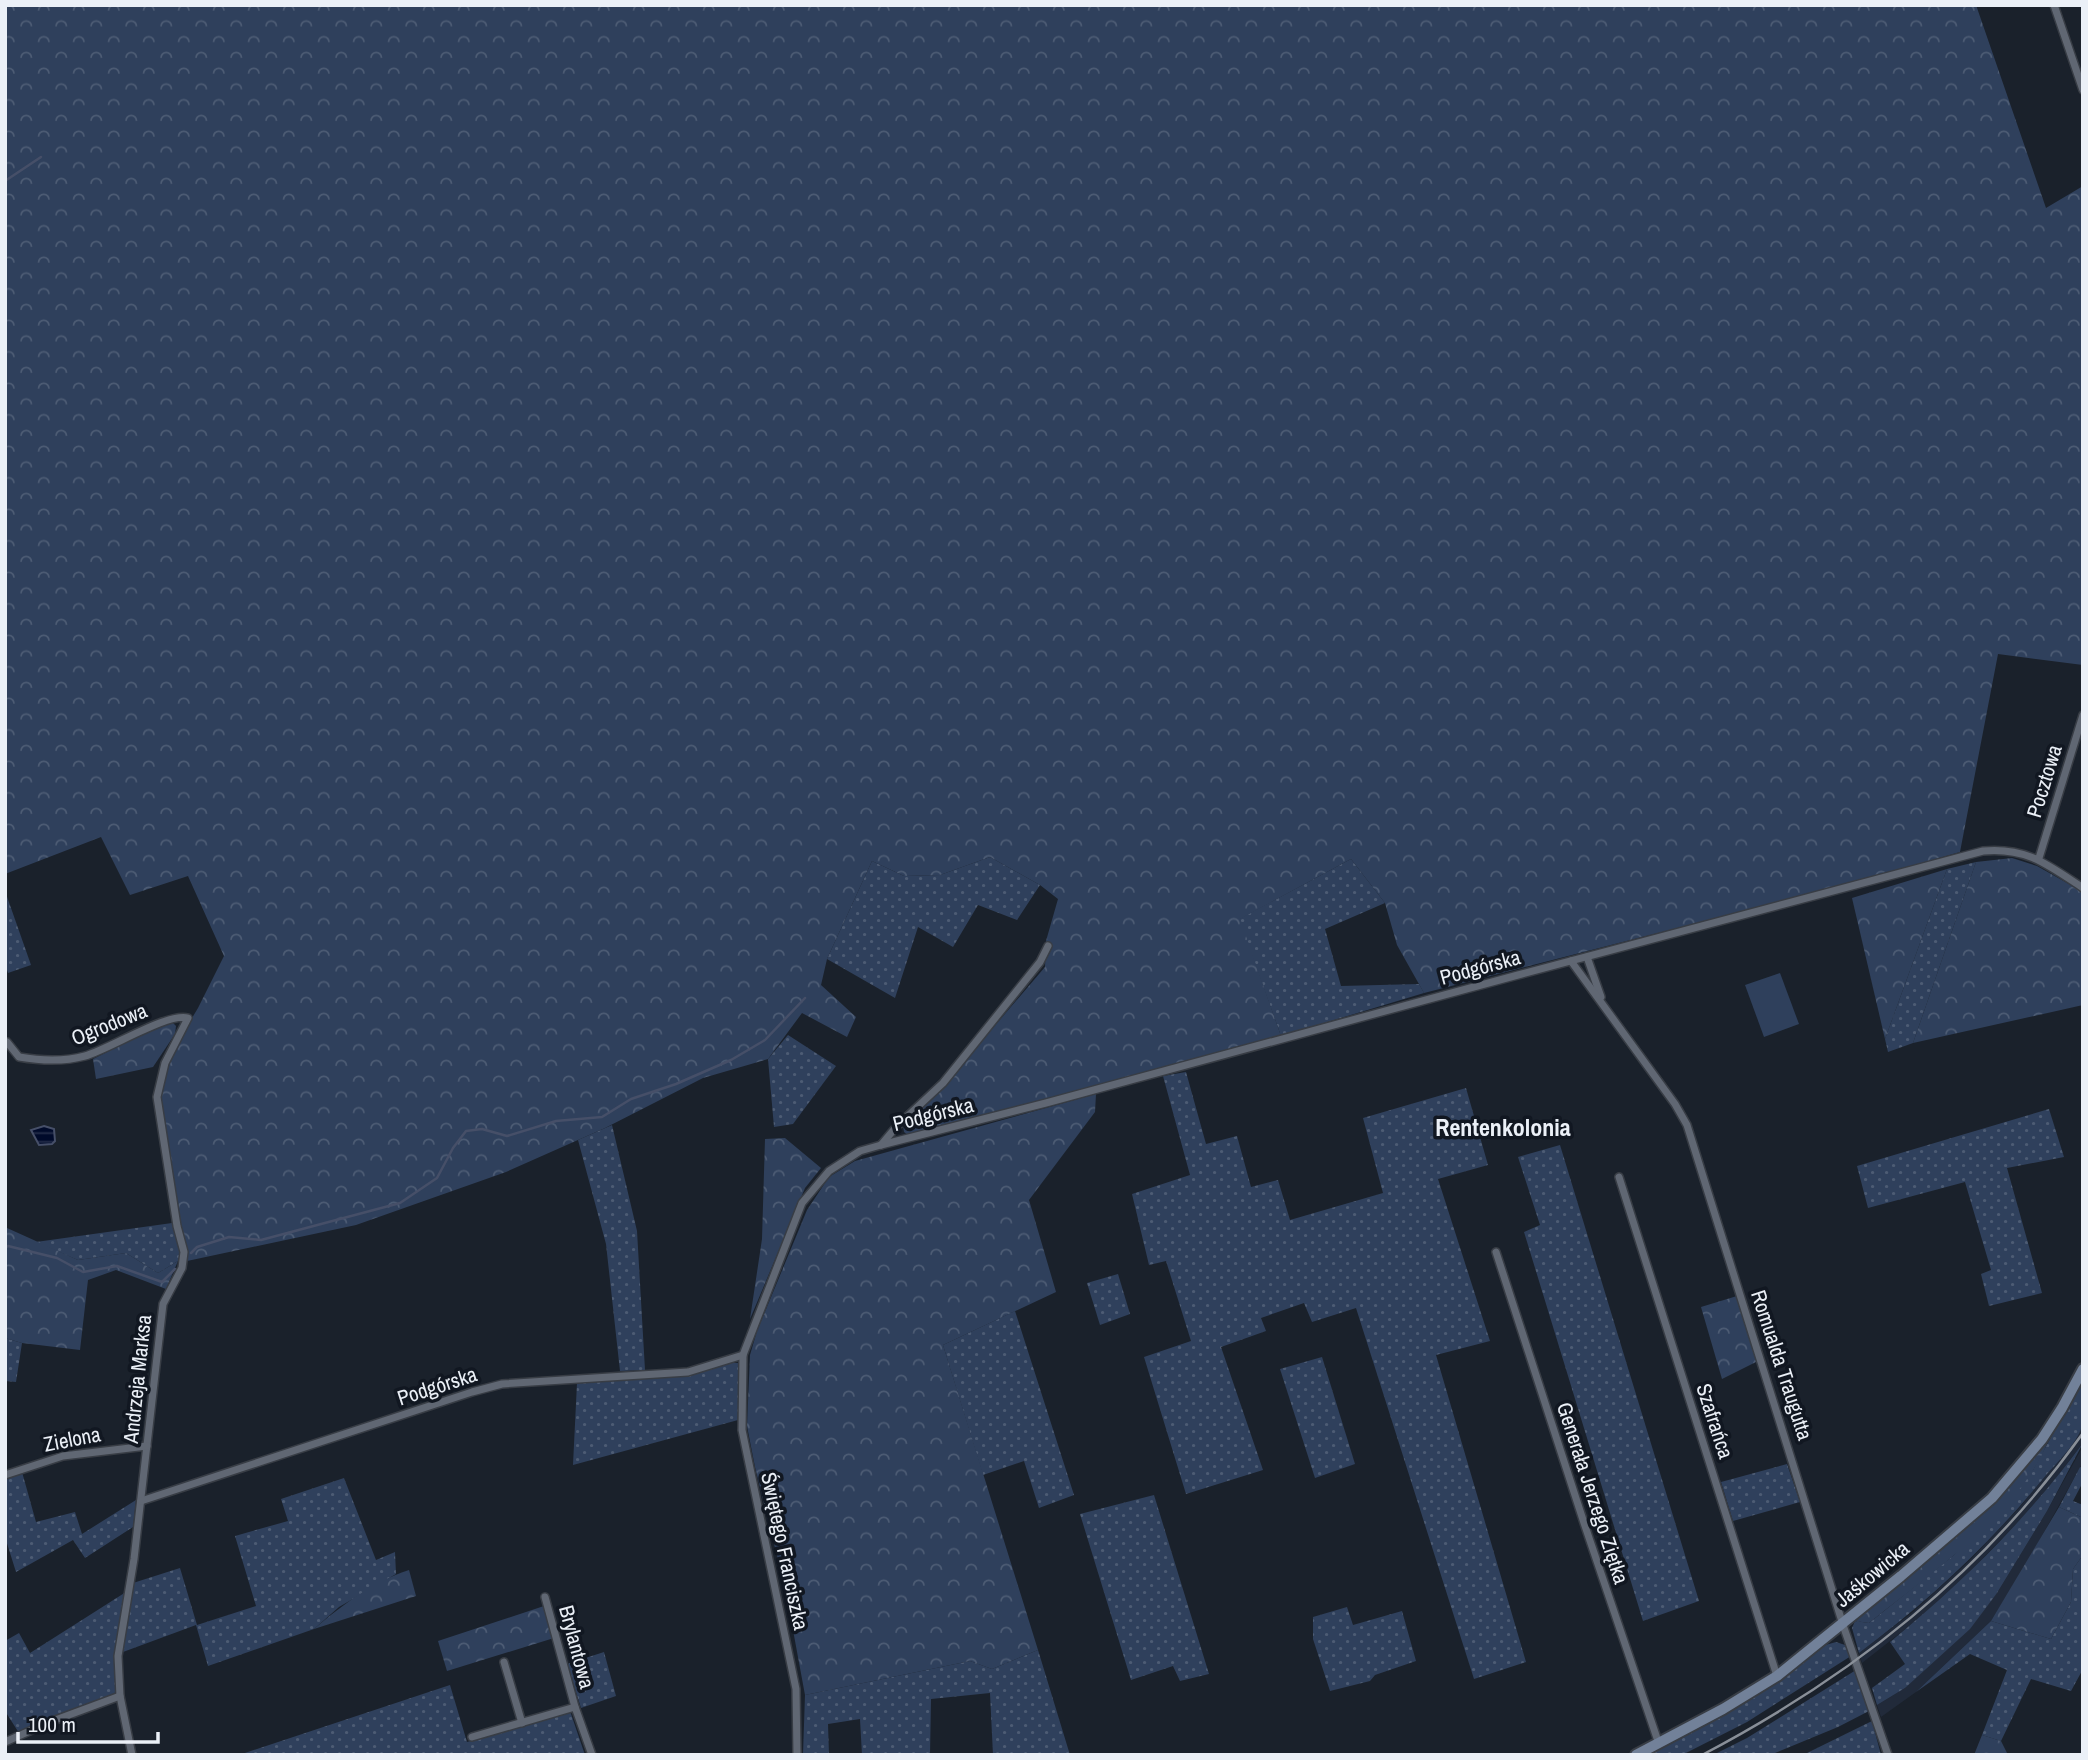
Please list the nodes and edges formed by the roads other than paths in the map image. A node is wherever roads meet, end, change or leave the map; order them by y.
1 (2054, 5) edge
2 (2083, 90) edge
3 (2083, 715) edge
4 (2039, 858) junction
5 (2083, 888) edge
6 (1048, 946) dead end
7 (1587, 957) junction
8 (1571, 961) junction
9 (1604, 1005) junction
10 (188, 1018) joint
11 (7, 1042) dead end
12 (881, 1145) junction
13 (1619, 1177) dead end
14 (1496, 1252) dead end
15 (743, 1355) junction
16 (2083, 1369) edge
17 (147, 1446) junction
18 (5, 1475) edge
19 (141, 1501) junction
20 (545, 1597) dead end
21 (1844, 1623) junction
22 (504, 1662) dead end
23 (1777, 1676) junction
24 (120, 1696) junction
25 (575, 1707) junction
26 (522, 1723) junction
27 (472, 1737) dead end
28 (5, 1742) edge
29 (1658, 1744) junction
30 (132, 1755) edge
31 (592, 1755) edge
32 (797, 1755) edge
33 (1636, 1755) edge
34 (1888, 1755) edge

1 - 2 street
3 - 4 street, Pocztowa
4 - 5 street, Podgórska
4 - 7 street, Podgórska
6 - 12 street, Podgórska
7 - 8 street, Podgórska
7 - 9 street, Romualda Traugutta
8 - 9 street, Romualda Traugutta
8 - 12 street, Podgórska
9 - 21 street, Romualda Traugutta
10 - 11 street, Ogrodowa
10 - 17 street, Andrzeja Marksa
12 - 15 street, Podgórska
13 - 23 street, Szafrańca
14 - 29 street, Generała Jerzego Ziętka
15 - 19 street, Podgórska
15 - 32 street, Świętego Franciszka
16 - 21 street, Jaśkowicka
17 - 18 street, Zielona
17 - 19 street, Andrzeja Marksa
19 - 24 street, Andrzeja Marksa
20 - 25 street, Brylantowa
21 - 23 street, Jaśkowicka
21 - 34 street, Romualda Traugutta
22 - 26 street
23 - 29 street, Jaśkowicka
24 - 28 street
24 - 30 street, Andrzeja Marksa
25 - 26 street, Brylantowa
25 - 31 street, Brylantowa
26 - 27 street, Brylantowa
29 - 33 street, Jaśkowicka

